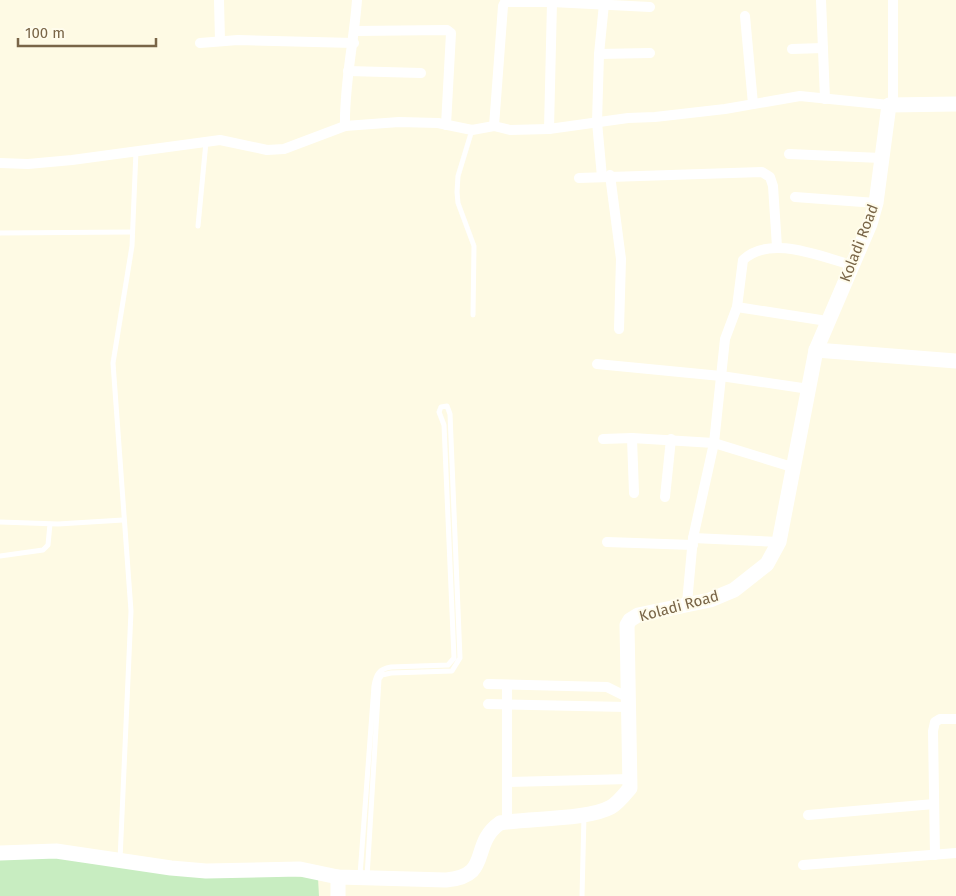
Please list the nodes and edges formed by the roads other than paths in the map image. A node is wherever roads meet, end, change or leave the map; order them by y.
1 (218, 0) edge
2 (357, 0) edge
3 (821, 0) edge
4 (893, 0) edge
5 (552, 2) junction
6 (604, 4) junction
7 (650, 7) dead end
8 (745, 16) dead end
9 (355, 31) junction
10 (220, 41) junction
11 (200, 43) dead end
12 (354, 43) junction
13 (823, 48) junction
14 (792, 49) dead end
15 (650, 53) dead end
16 (599, 54) junction
17 (348, 71) junction
18 (421, 73) dead end
19 (825, 98) junction
20 (753, 104) junction
21 (956, 104) edge
22 (891, 105) junction
23 (597, 122) junction
24 (446, 125) junction
25 (345, 126) junction
26 (494, 126) junction
27 (549, 129) junction
28 (472, 130) junction
29 (206, 141) junction
30 (136, 150) junction
31 (789, 154) dead end
32 (881, 158) junction
33 (0, 163) edge
34 (606, 176) junction
35 (579, 178) dead end
36 (795, 197) dead end
37 (876, 203) junction
38 (198, 226) dead end
39 (132, 232) junction
40 (0, 233) edge
41 (777, 247) junction
42 (852, 265) junction
43 (737, 308) junction
44 (473, 315) dead end
45 (827, 321) junction
46 (619, 329) dead end
47 (816, 350) junction
48 (956, 360) edge
49 (597, 364) dead end
50 (721, 376) junction
51 (809, 389) junction
52 (632, 438) junction
53 (603, 439) dead end
54 (670, 439) junction
55 (714, 443) junction
56 (792, 468) junction
57 (634, 493) dead end
58 (665, 497) dead end
59 (123, 520) junction
60 (0, 522) edge
61 (50, 524) junction
62 (606, 542) dead end
63 (693, 542) junction
64 (779, 542) junction
65 (0, 556) edge
66 (687, 603) junction
67 (488, 684) dead end
68 (507, 685) junction
69 (627, 702) junction
70 (488, 704) dead end
71 (507, 705) junction
72 (956, 719) edge
73 (630, 779) junction
74 (507, 782) junction
75 (934, 804) junction
76 (584, 813) junction
77 (808, 814) dead end
78 (507, 822) junction
79 (0, 853) edge
80 (956, 853) edge
81 (935, 855) junction
82 (120, 862) junction
83 (803, 865) dead end
84 (338, 877) junction
85 (363, 878) junction
86 (338, 896) edge
87 (582, 896) edge

1 - 10 street
2 - 9 street
3 - 13 street
4 - 22 street
5 - 6 street
5 - 26 street
5 - 27 street
6 - 7 street
6 - 16 street
8 - 20 street
9 - 12 street
9 - 24 street
10 - 11 street
10 - 12 street
12 - 17 street
13 - 14 street
13 - 19 street
15 - 16 street
16 - 23 street
17 - 18 street
17 - 25 street
19 - 20 street
19 - 22 street
20 - 23 street
21 - 22 street
22 - 32 street, Koladi Road
23 - 27 street
23 - 34 street
24 - 25 street
24 - 28 street
25 - 29 street
26 - 27 street
26 - 28 street
28 - 44 lane
29 - 30 street
29 - 38 lane
30 - 33 street
30 - 39 lane
31 - 32 street
32 - 37 street, Koladi Road
34 - 35 street
34 - 41 street
34 - 46 street
36 - 37 street
37 - 42 street, Koladi Road
39 - 40 lane
39 - 59 lane
41 - 42 street
41 - 43 street
42 - 45 street, Koladi Road
43 - 45 street
43 - 50 street
45 - 47 street, Koladi Road
47 - 48 street
47 - 51 street, Koladi Road
49 - 50 street
50 - 51 street
50 - 55 street
51 - 56 street, Koladi Road
52 - 53 street
52 - 54 street
52 - 57 street
54 - 55 street
54 - 58 street
55 - 56 street
55 - 63 street
56 - 64 street, Koladi Road
59 - 61 lane
59 - 82 lane
60 - 61 lane
61 - 65 lane
62 - 63 street
63 - 64 street
63 - 66 street
64 - 66 street, Koladi Road
66 - 69 street, Koladi Road
67 - 68 street
68 - 69 street
68 - 71 street
69 - 71 street
69 - 73 street, Koladi Road
70 - 71 street
71 - 74 street
72 - 75 street
73 - 74 street
73 - 76 street, Koladi Road
74 - 78 street
75 - 77 street
75 - 81 street
76 - 78 street, Koladi Road
76 - 87 lane
78 - 85 street, Koladi Road
79 - 82 street, Koladi Road
80 - 81 street
81 - 83 street
82 - 84 street, Koladi Road
84 - 85 street, Koladi Road
84 - 86 street
85 - 85 lane

